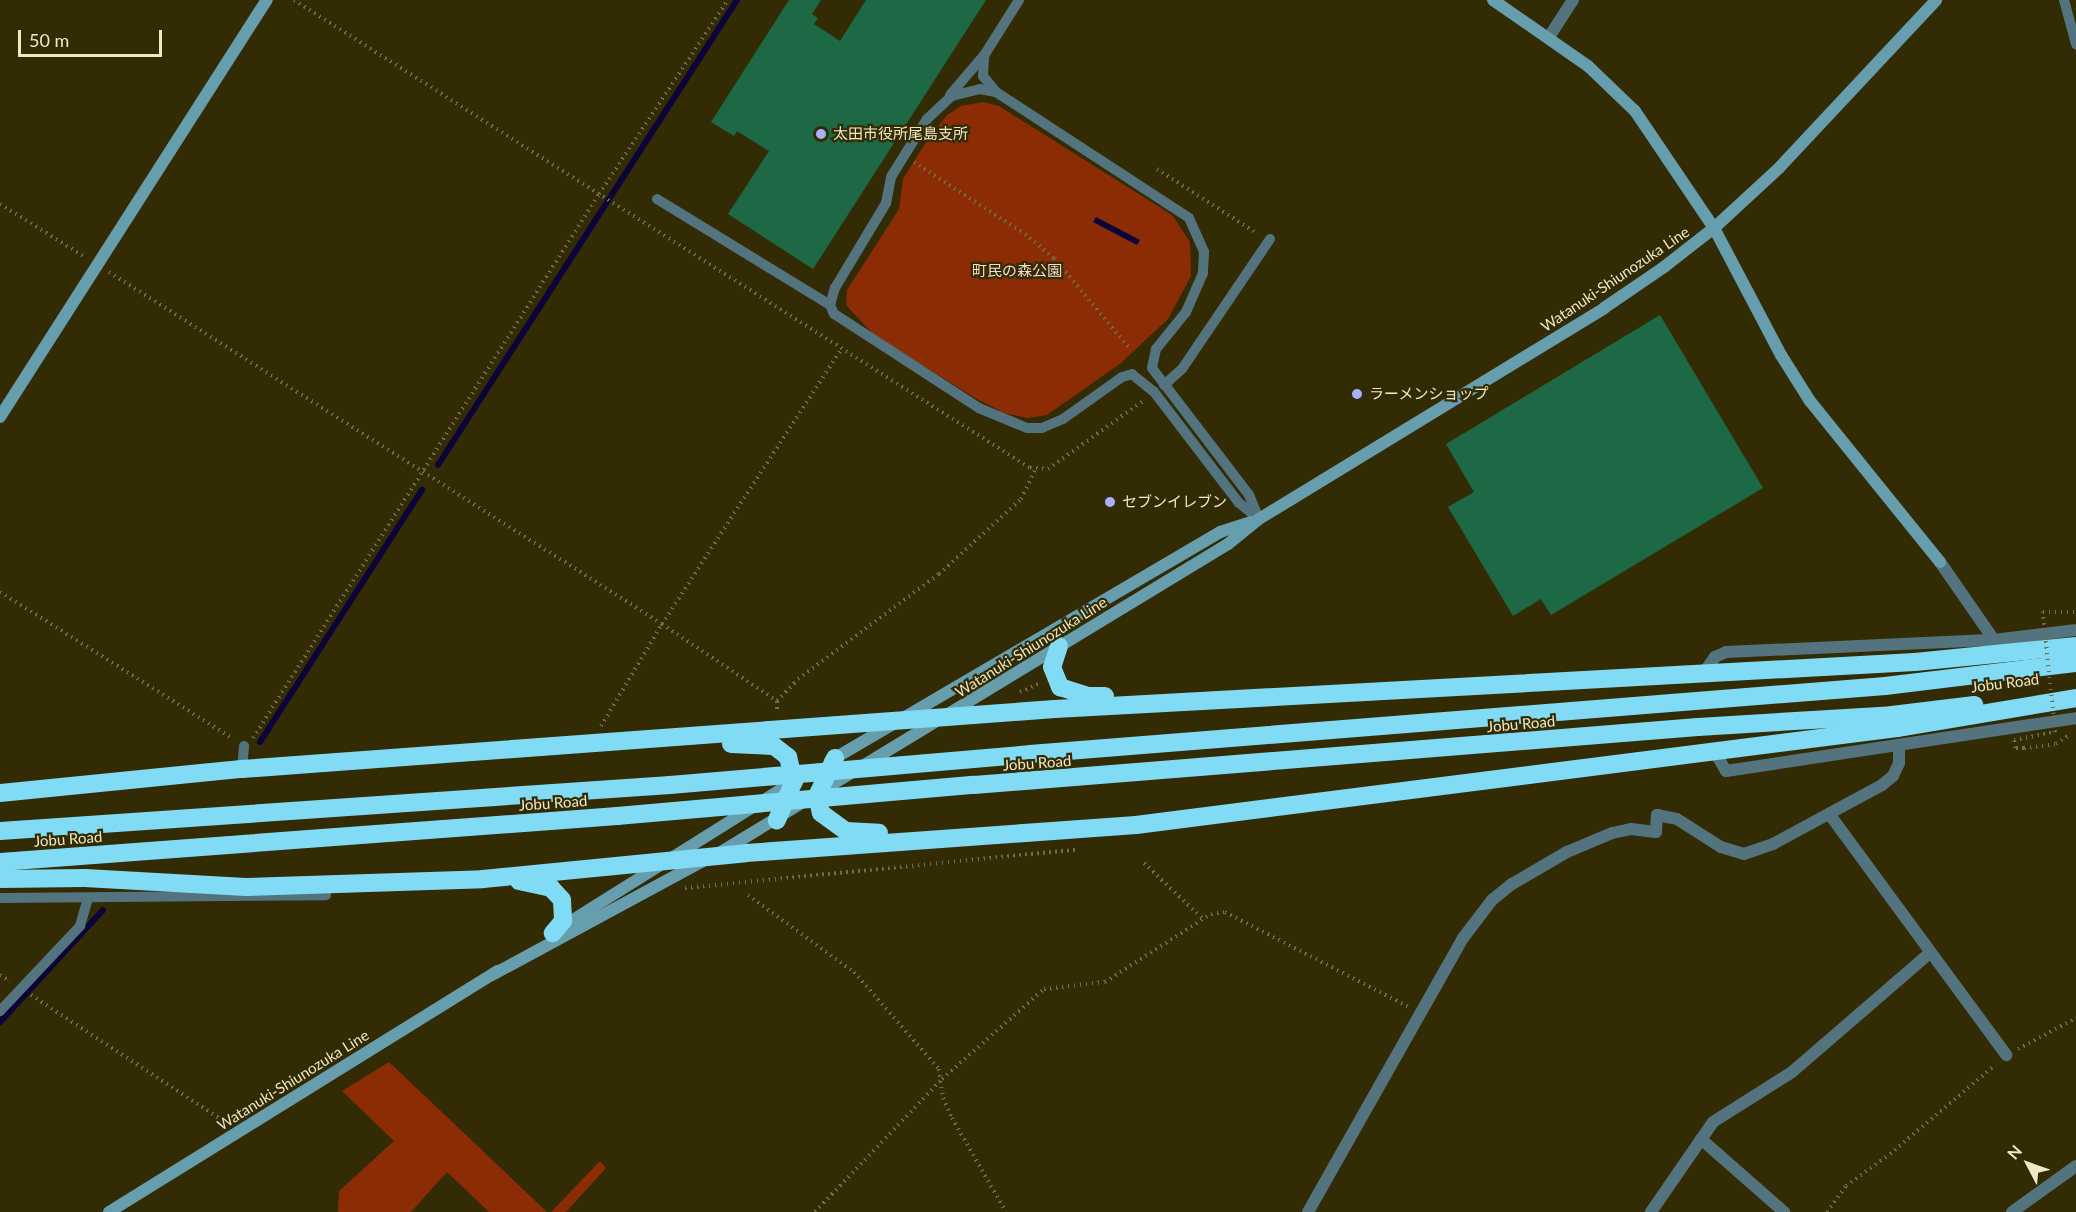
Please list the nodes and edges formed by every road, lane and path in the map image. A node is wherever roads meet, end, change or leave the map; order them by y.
1 (267, 0) edge
2 (294, 0) edge
3 (728, 0) edge
4 (1019, 0) edge
5 (1493, 0) edge
6 (1573, 0) edge
7 (1936, 0) edge
8 (2064, 0) edge
9 (1549, 37) junction
10 (2075, 39) edge
11 (985, 54) junction
12 (996, 92) junction
13 (936, 107) junction
14 (914, 161) dead end
15 (1157, 169) dead end
16 (599, 194) junction
17 (657, 199) dead end
18 (0, 204) edge
19 (1714, 228) junction
20 (1270, 239) joint
21 (98, 265) junction
22 (831, 305) junction
23 (842, 348) junction
24 (1131, 350) dead end
25 (1164, 385) junction
26 (1154, 392) junction
27 (0, 417) edge
28 (1036, 468) junction
29 (421, 472) junction
30 (1259, 519) junction
31 (1940, 562) joint
32 (0, 592) edge
33 (2076, 612) edge
34 (662, 624) junction
35 (2076, 630) edge
36 (1994, 640) junction
37 (1059, 646) junction
38 (2076, 646) edge
39 (2076, 663) edge
40 (1703, 674) junction
41 (2076, 693) edge
42 (2076, 698) edge
43 (1207, 699) junction
44 (777, 701) junction
45 (944, 718) junction
46 (2076, 718) edge
47 (896, 722) junction
48 (767, 732) junction
49 (2068, 736) dead end
50 (675, 738) junction
51 (600, 742) junction
52 (244, 746) junction
53 (1899, 747) junction
54 (1715, 752) junction
55 (835, 758) junction
56 (242, 769) junction
57 (794, 782) junction
58 (0, 793) edge
59 (817, 796) junction
60 (1830, 815) junction
61 (777, 820) junction
62 (0, 831) edge
63 (992, 836) junction
64 (715, 855) junction
65 (664, 861) junction
66 (0, 862) edge
67 (1144, 863) dead end
68 (0, 879) edge
69 (483, 879) junction
70 (748, 895) dead end
71 (326, 896) dead end
72 (0, 898) edge
73 (88, 898) junction
74 (1202, 918) junction
75 (553, 933) junction
76 (1930, 953) junction
77 (0, 975) edge
78 (492, 975) junction
79 (22, 988) junction
80 (0, 1011) edge
81 (1420, 1013) junction
82 (2076, 1018) edge
83 (2006, 1055) junction
84 (942, 1079) junction
85 (234, 1134) junction
86 (1701, 1139) junction
87 (2076, 1166) edge
88 (109, 1212) edge
89 (815, 1212) edge
90 (1006, 1212) edge
91 (1308, 1212) edge
92 (1650, 1212) edge
93 (1784, 1212) edge
94 (1827, 1212) edge
95 (2012, 1212) edge

1 - 21 main road
2 - 16 path
3 - 16 path
4 - 11 lane
5 - 9 main road
6 - 9 street
7 - 19 main road, Watanuki-Shiunozuka Line
8 - 10 lane
9 - 19 main road
11 - 12 lane
11 - 13 lane
12 - 13 lane
12 - 25 lane
13 - 22 lane
14 - 24 path
15 - 20 path
16 - 23 path
16 - 29 path
17 - 22 lane
18 - 21 path
19 - 30 main road, Watanuki-Shiunozuka Line
19 - 31 main road
20 - 25 lane
21 - 27 main road
21 - 29 path
22 - 26 lane
23 - 28 path
23 - 34 path
25 - 30 lane
26 - 28 path
26 - 30 lane
28 - 44 path
29 - 34 path
29 - 52 path
30 - 37 main road, Watanuki-Shiunozuka Line
30 - 47 main road, Watanuki-Shiunozuka Line
31 - 36 street
32 - 52 path
33 - 49 path, bridge
34 - 44 path
34 - 51 path
35 - 36 street
36 - 40 street
37 - 43 highway
37 - 45 main road, Watanuki-Shiunozuka Line
38 - 40 highway
39 - 62 highway, Jobu Road, bridge
40 - 43 highway
41 - 66 highway, Jobu Road, bridge
42 - 54 highway
43 - 45 highway
44 - 48 path
45 - 47 highway
45 - 59 main road, Watanuki-Shiunozuka Line
46 - 53 street
47 - 48 highway
47 - 55 main road, Watanuki-Shiunozuka Line
48 - 50 highway
50 - 51 highway
50 - 57 highway
51 - 56 highway
52 - 56 lane
53 - 54 street
53 - 60 street
54 - 63 highway
55 - 57 main road, Watanuki-Shiunozuka Line
55 - 59 highway
56 - 58 highway
57 - 61 highway
57 - 65 main road, Watanuki-Shiunozuka Line
59 - 61 main road, Watanuki-Shiunozuka Line
59 - 63 highway
60 - 76 street
60 - 81 street
61 - 64 main road, Watanuki-Shiunozuka Line
63 - 64 highway
64 - 65 highway
64 - 78 main road, Watanuki-Shiunozuka Line
65 - 69 highway
65 - 75 main road, Watanuki-Shiunozuka Line
67 - 74 path
68 - 69 highway
69 - 75 highway
70 - 84 path
71 - 73 lane
72 - 73 lane
73 - 79 lane
74 - 81 path
74 - 84 path
75 - 78 main road, Watanuki-Shiunozuka Line
76 - 83 street
76 - 86 street
77 - 79 path
78 - 85 main road, Watanuki-Shiunozuka Line
79 - 80 lane
79 - 85 path
81 - 91 street
82 - 83 path
83 - 94 path
84 - 89 path
84 - 90 path
85 - 88 main road, Watanuki-Shiunozuka Line
86 - 92 street
86 - 93 street
87 - 95 street

